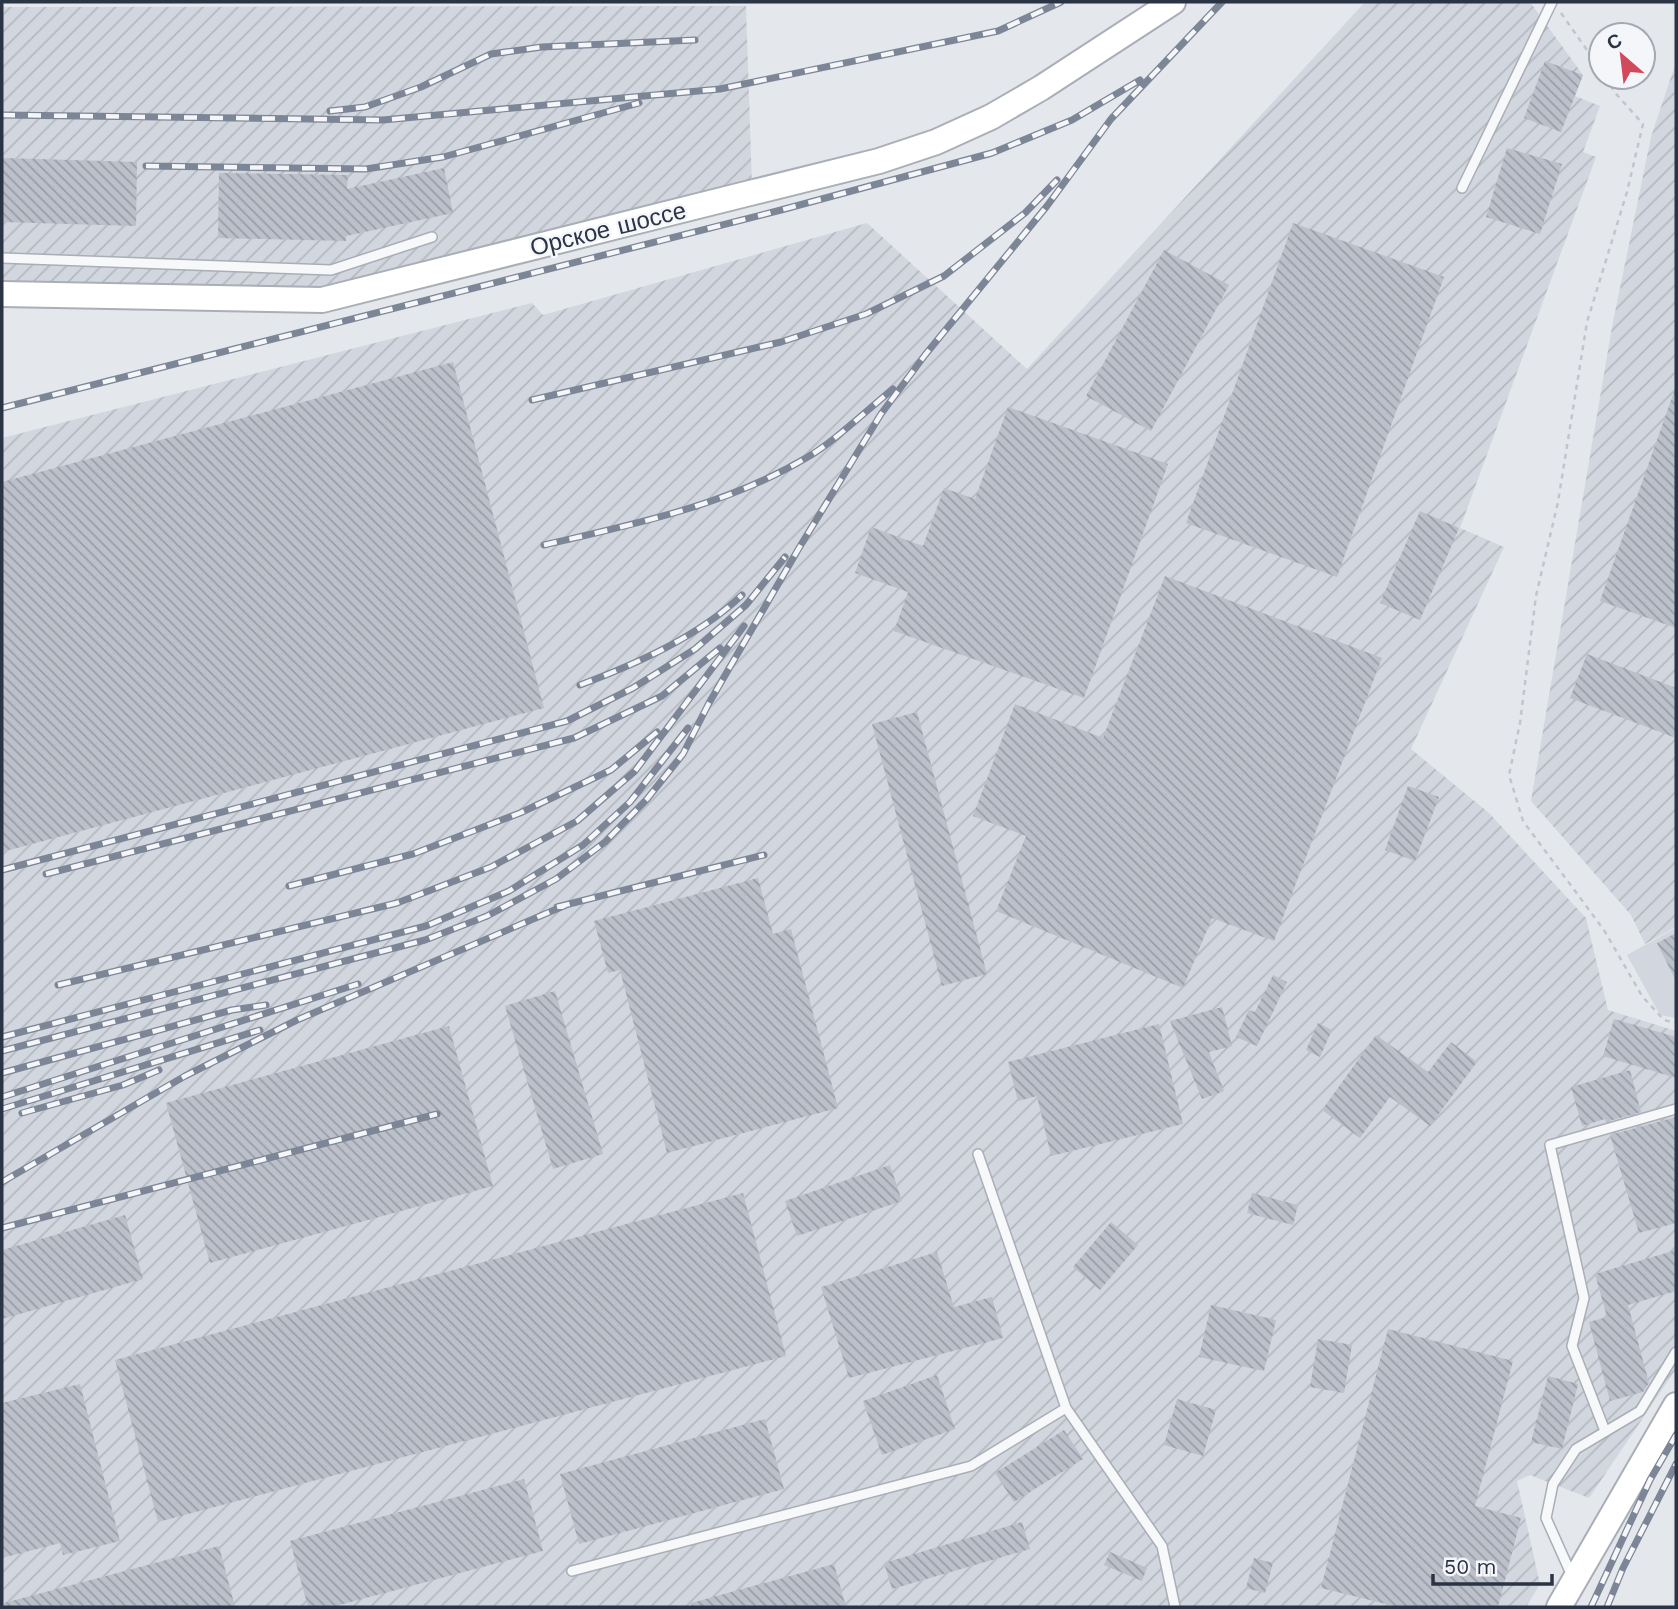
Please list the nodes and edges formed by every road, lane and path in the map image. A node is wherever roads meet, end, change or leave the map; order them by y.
1 (1174, 2) edge
2 (1552, 2) edge
3 (1560, 12) dead end
4 (1587, 50) edge
5 (1616, 91) edge
6 (1462, 188) dead end
7 (432, 237) dead end
8 (2, 258) edge
9 (2, 294) edge
10 (1676, 1023) edge
11 (1676, 1109) edge
12 (978, 1154) dead end
13 (1676, 1352) edge
14 (1676, 1405) edge
15 (1066, 1408) junction
16 (1605, 1432) junction
17 (572, 1572) dead end
18 (1574, 1580) junction
19 (1175, 1607) edge
20 (1559, 1607) edge

1 - 9 street, Орское шоссе
2 - 6 lane
3 - 4 path
5 - 10 path
7 - 8 lane
11 - 16 lane
12 - 15 lane
13 - 16 lane
14 - 18 street
15 - 17 lane
15 - 19 lane
16 - 18 lane
18 - 20 street

